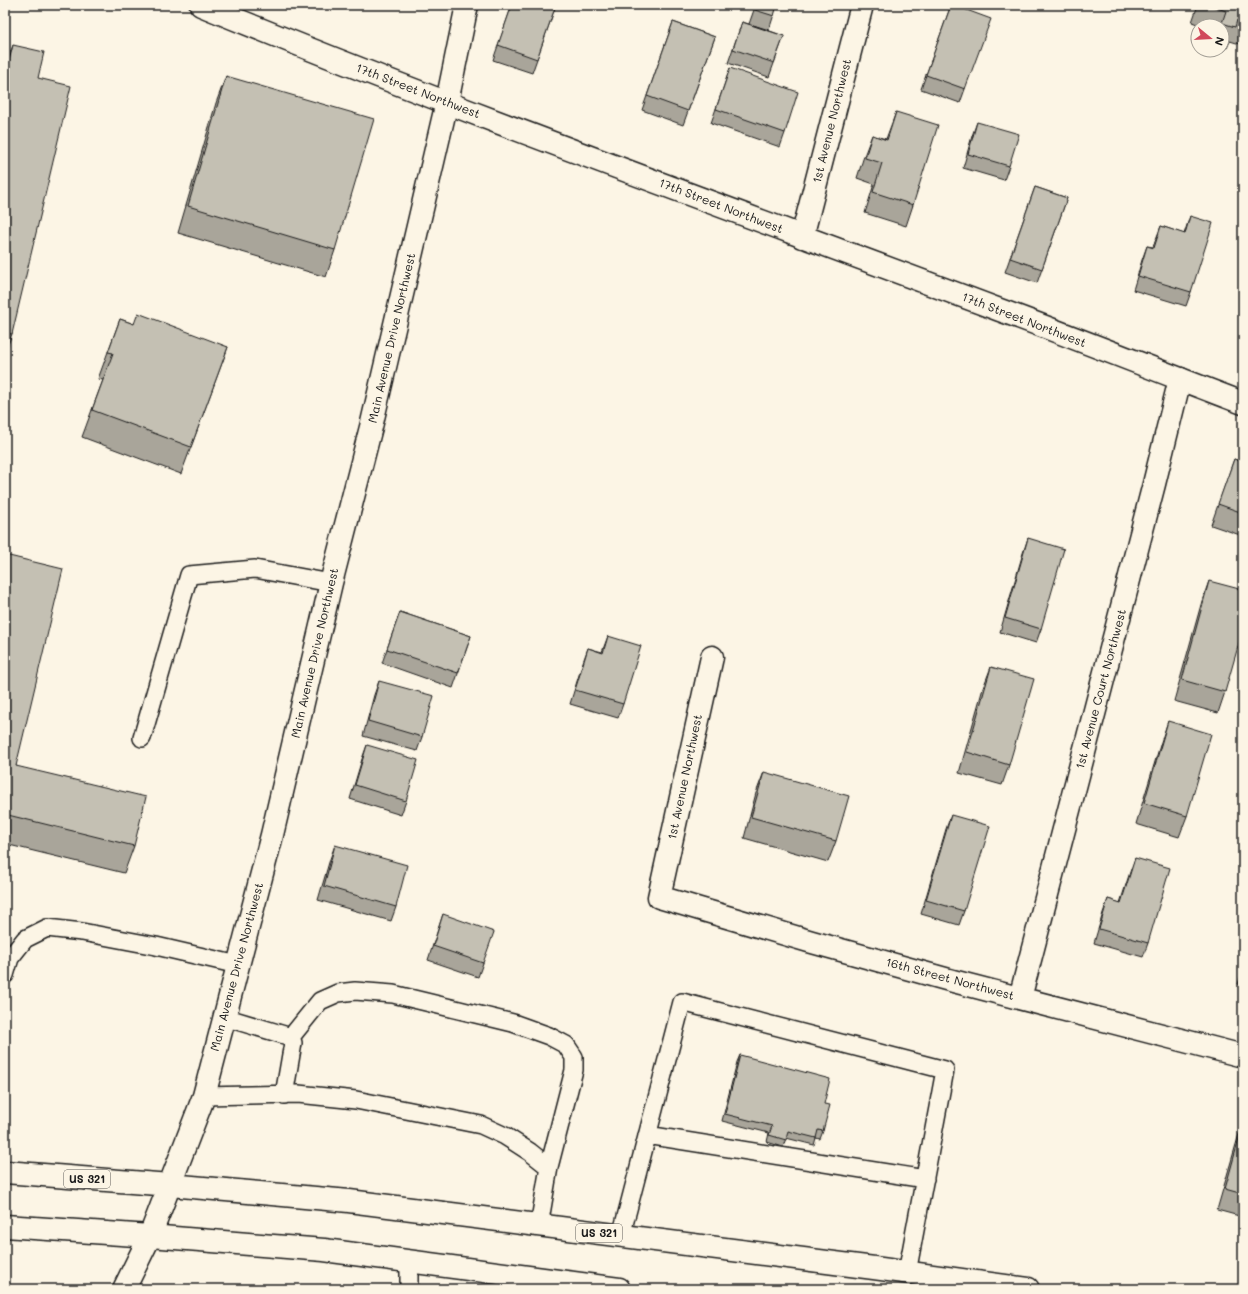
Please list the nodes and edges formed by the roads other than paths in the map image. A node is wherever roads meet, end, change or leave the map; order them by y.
1 (201, 5) edge
2 (467, 5) edge
3 (862, 5) edge
4 (447, 102) junction
5 (802, 237) junction
6 (1180, 379) junction
7 (1243, 403) edge
8 (331, 582) junction
9 (712, 657) dead end
10 (142, 738) dead end
11 (659, 897) joint
12 (238, 965) junction
13 (5, 975) edge
14 (1020, 998) junction
15 (224, 1018) junction
16 (291, 1037) junction
17 (1243, 1056) edge
18 (284, 1095) junction
19 (204, 1096) junction
20 (647, 1135) junction
21 (549, 1167) junction
22 (5, 1172) edge
23 (925, 1179) junction
24 (170, 1185) junction
25 (5, 1226) edge
26 (539, 1226) junction
27 (150, 1236) junction
28 (621, 1236) junction
29 (409, 1261) junction
30 (907, 1273) junction
31 (124, 1289) edge
32 (409, 1289) edge
33 (619, 1289) edge
34 (1028, 1289) edge

1 - 4 main road, 17th Street Northwest
2 - 4 main road, Main Avenue Drive Northwest
3 - 5 main road, 1st Avenue Northwest
4 - 5 main road, 17th Street Northwest
4 - 8 main road, Main Avenue Drive Northwest
5 - 6 main road, 17th Street Northwest
6 - 7 main road, 17th Street Northwest
6 - 14 main road, 1st Avenue Court Northwest
8 - 10 lane
8 - 12 main road, Main Avenue Drive Northwest
9 - 11 main road, 1st Avenue Northwest
11 - 14 main road, 16th Street Northwest
12 - 13 lane
12 - 15 main road, Main Avenue Drive Northwest
14 - 17 main road, 16th Street Northwest
15 - 16 lane
15 - 19 main road, Main Avenue Drive Northwest
16 - 18 lane
16 - 21 lane
18 - 19 lane
18 - 21 lane
19 - 24 main road, Main Avenue Drive Northwest
20 - 23 lane
20 - 23 lane
20 - 28 lane
21 - 26 lane
22 - 24 main road, US 321
23 - 30 lane
24 - 26 main road, US 321
24 - 27 main road, Main Avenue Drive Northwest
25 - 27 main road
26 - 28 main road, US 321
27 - 29 main road
27 - 31 main road, Main Avenue Drive Northwest
28 - 30 main road, US 321
29 - 32 lane
29 - 33 main road
30 - 34 main road, US 321

